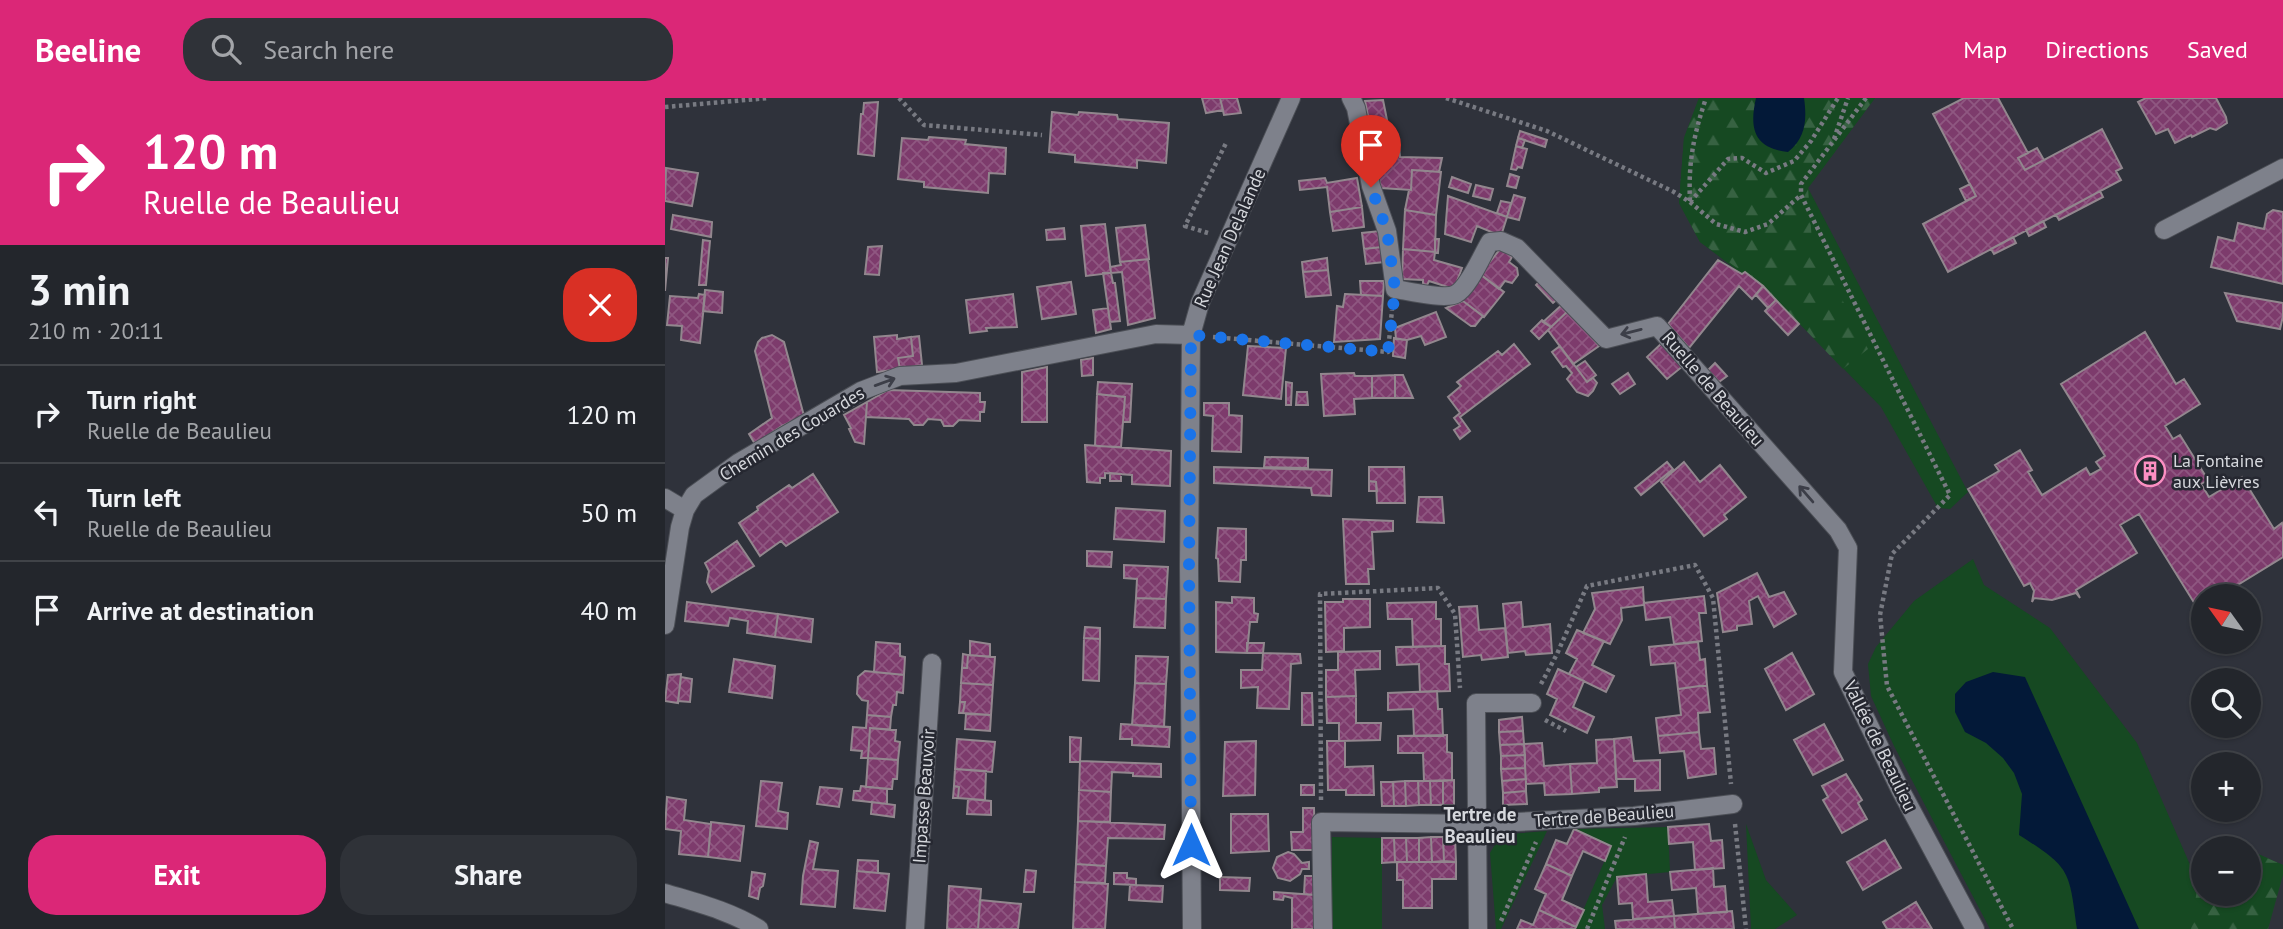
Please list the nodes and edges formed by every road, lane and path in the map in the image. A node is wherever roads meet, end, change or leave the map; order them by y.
1 (769, 98) edge
2 (899, 98) edge
3 (1291, 98) edge
4 (1351, 98) edge
5 (1446, 98) edge
6 (1706, 98) edge
7 (1837, 98) edge
8 (1849, 98) edge
9 (1866, 98) edge
10 (665, 107) edge
11 (1042, 135) dead end
12 (1227, 141) dead end
13 (1831, 146) junction
14 (2283, 168) edge
15 (1801, 195) junction
16 (1690, 201) junction
17 (2164, 230) dead end
18 (1228, 240) junction
19 (1395, 289) junction
20 (1191, 335) junction
21 (665, 498) edge
22 (685, 510) junction
23 (1847, 548) joint
24 (665, 625) edge
25 (932, 663) dead end
26 (1476, 703) junction
27 (1532, 703) joint
28 (1733, 804) junction
29 (1634, 817) junction
30 (1545, 820) junction
31 (1321, 822) junction
32 (1476, 824) junction
33 (665, 893) edge
34 (1500, 924) dead end
35 (759, 929) edge
36 (915, 929) edge
37 (1192, 929) edge
38 (1324, 929) edge
39 (1478, 929) edge
40 (1587, 929) edge
41 (1746, 929) edge
42 (1975, 929) edge
43 (2013, 929) edge

1 - 10 path
2 - 11 path
3 - 18 street, Rue Jean Delalande
4 - 19 street
5 - 16 path
6 - 16 path
7 - 16 path
8 - 13 path
9 - 13 path
12 - 18 path
13 - 15 path
14 - 17 street
15 - 16 path
15 - 43 path
18 - 20 street, Rue Jean Delalande
19 - 20 path
23 -> 19 street, Ruelle de Beaulieu
22 -> 20 street, Chemin des Couardes
20 - 37 street, Rue Jean Delalande
21 - 22 street
22 - 24 street, Chemin des Couardes
23 - 42 street, Vallée de Beaulieu
25 - 36 street, Impasse Beauvoir
26 - 27 street
26 - 31 path
26 - 32 street
27 - 28 path
28 - 29 street, Tertre de Beaulieu
28 - 41 path
29 - 30 street, Tertre de Beaulieu
29 - 40 path
30 - 32 street, Tertre de Beaulieu
30 - 34 path
31 - 32 street, Tertre de Beaulieu
31 - 38 street
32 - 39 street
33 - 35 street

